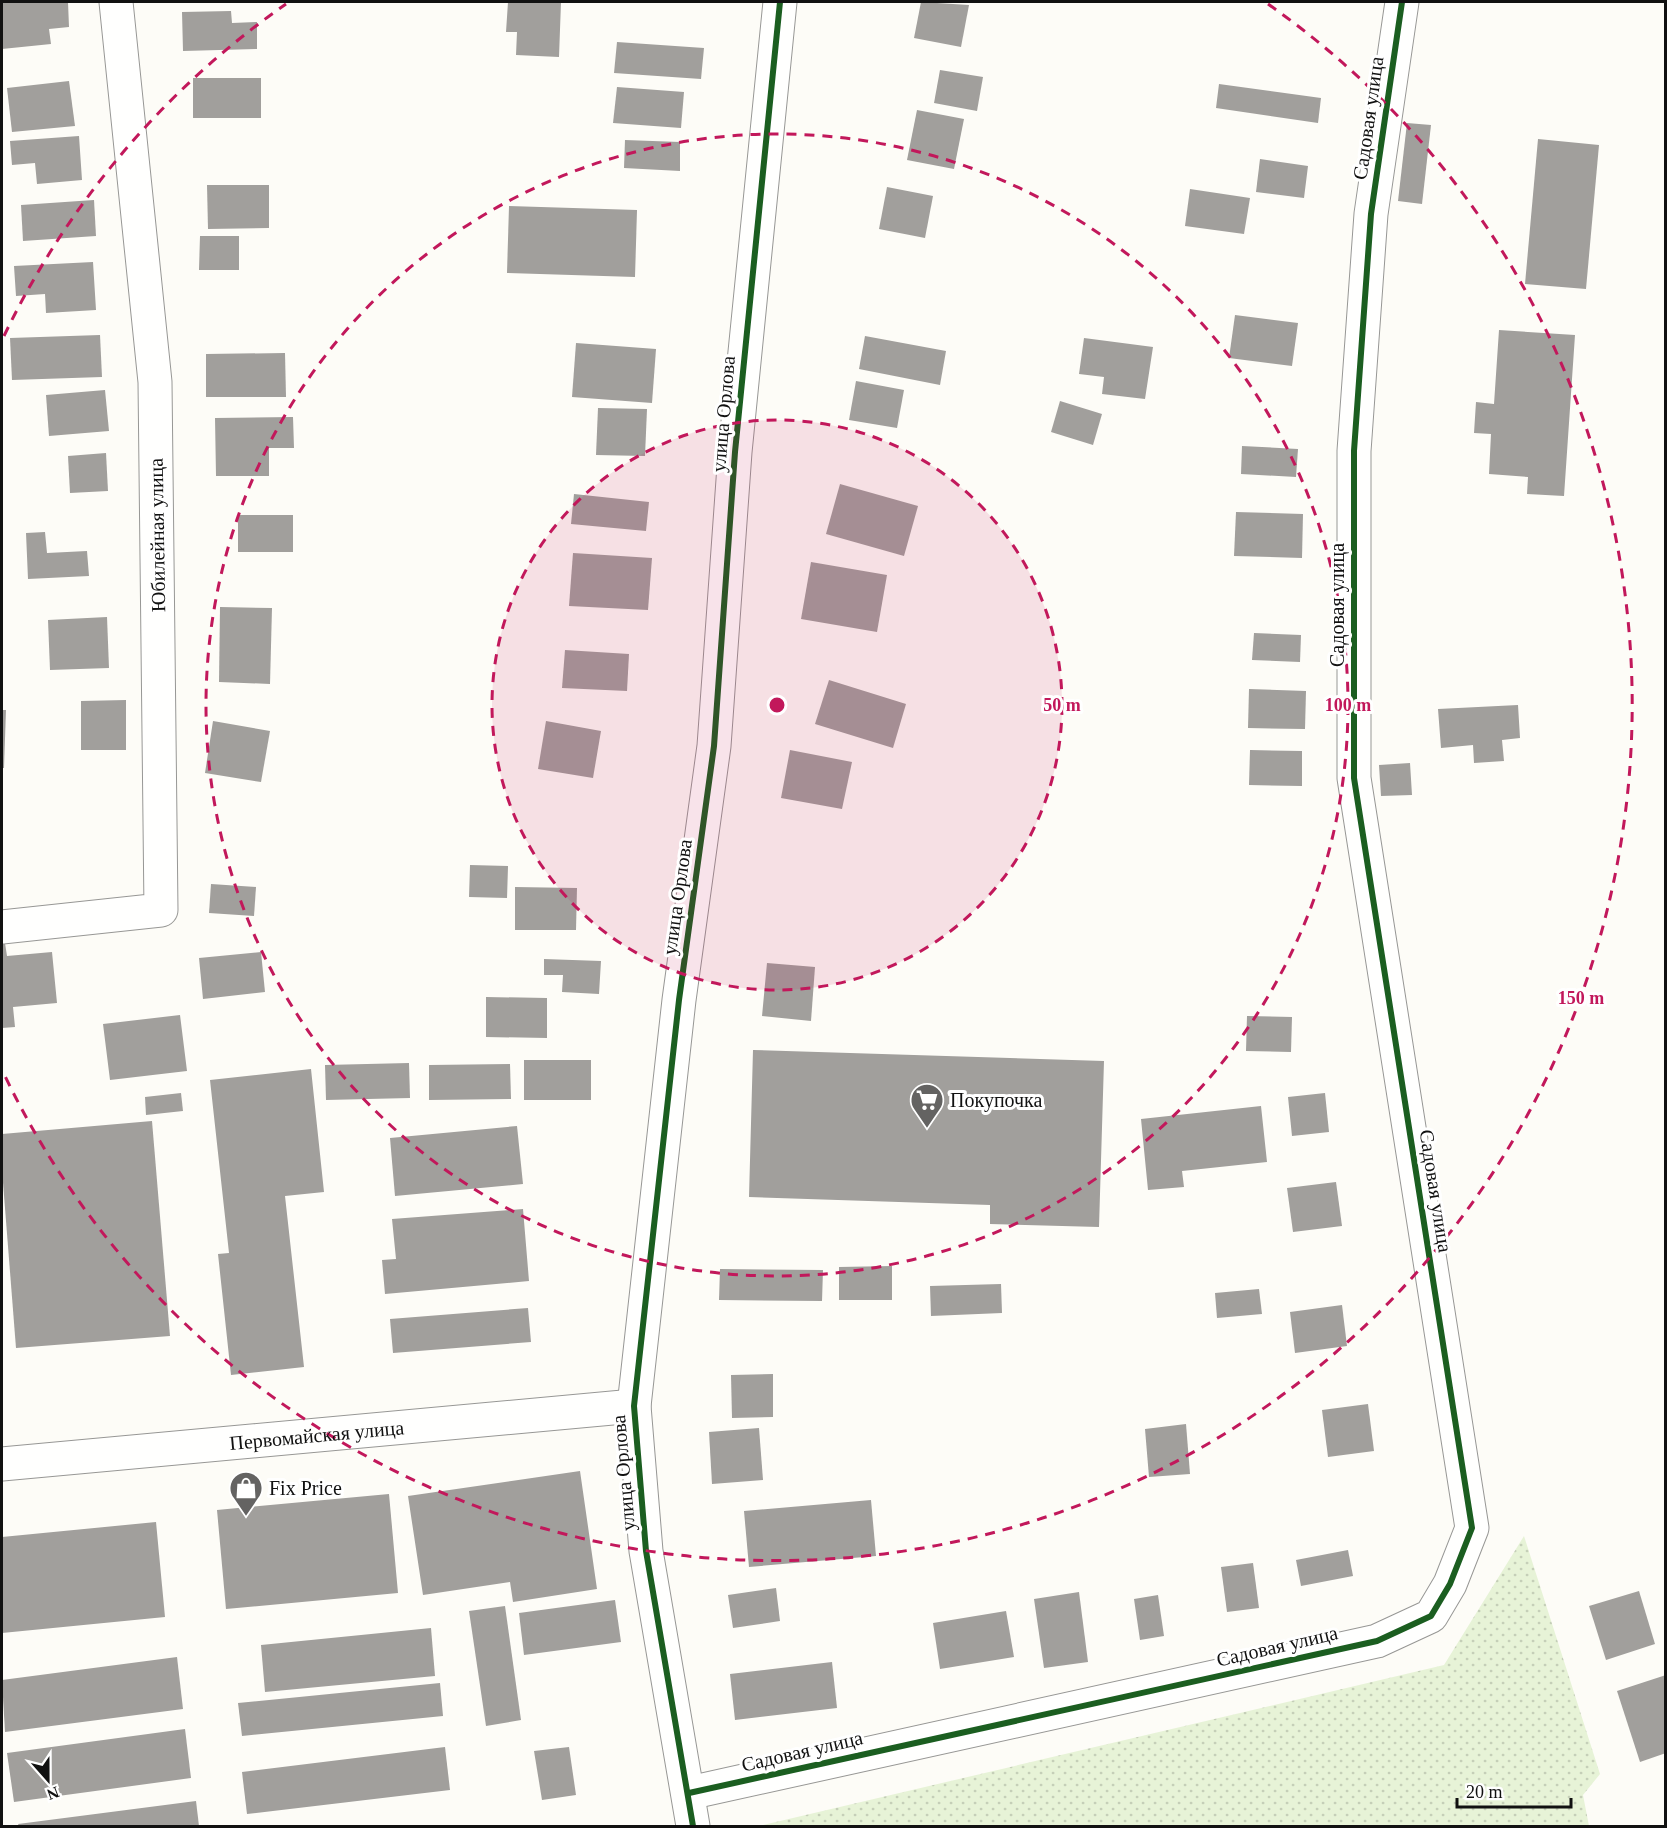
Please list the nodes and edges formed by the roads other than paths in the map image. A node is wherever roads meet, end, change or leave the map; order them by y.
1 (116, 2) edge
2 (780, 2) edge
3 (1402, 2) edge
4 (2, 927) edge
5 (634, 1406) junction
6 (2, 1464) edge
7 (689, 1793) junction
8 (693, 1827) edge

1 - 4 street, Юбилейная улица
2 - 5 street, улица Орлова
3 - 7 street, Садовая улица
5 - 6 street, Первомайская улица
5 - 7 street, улица Орлова
7 - 8 street, улица Орлова

